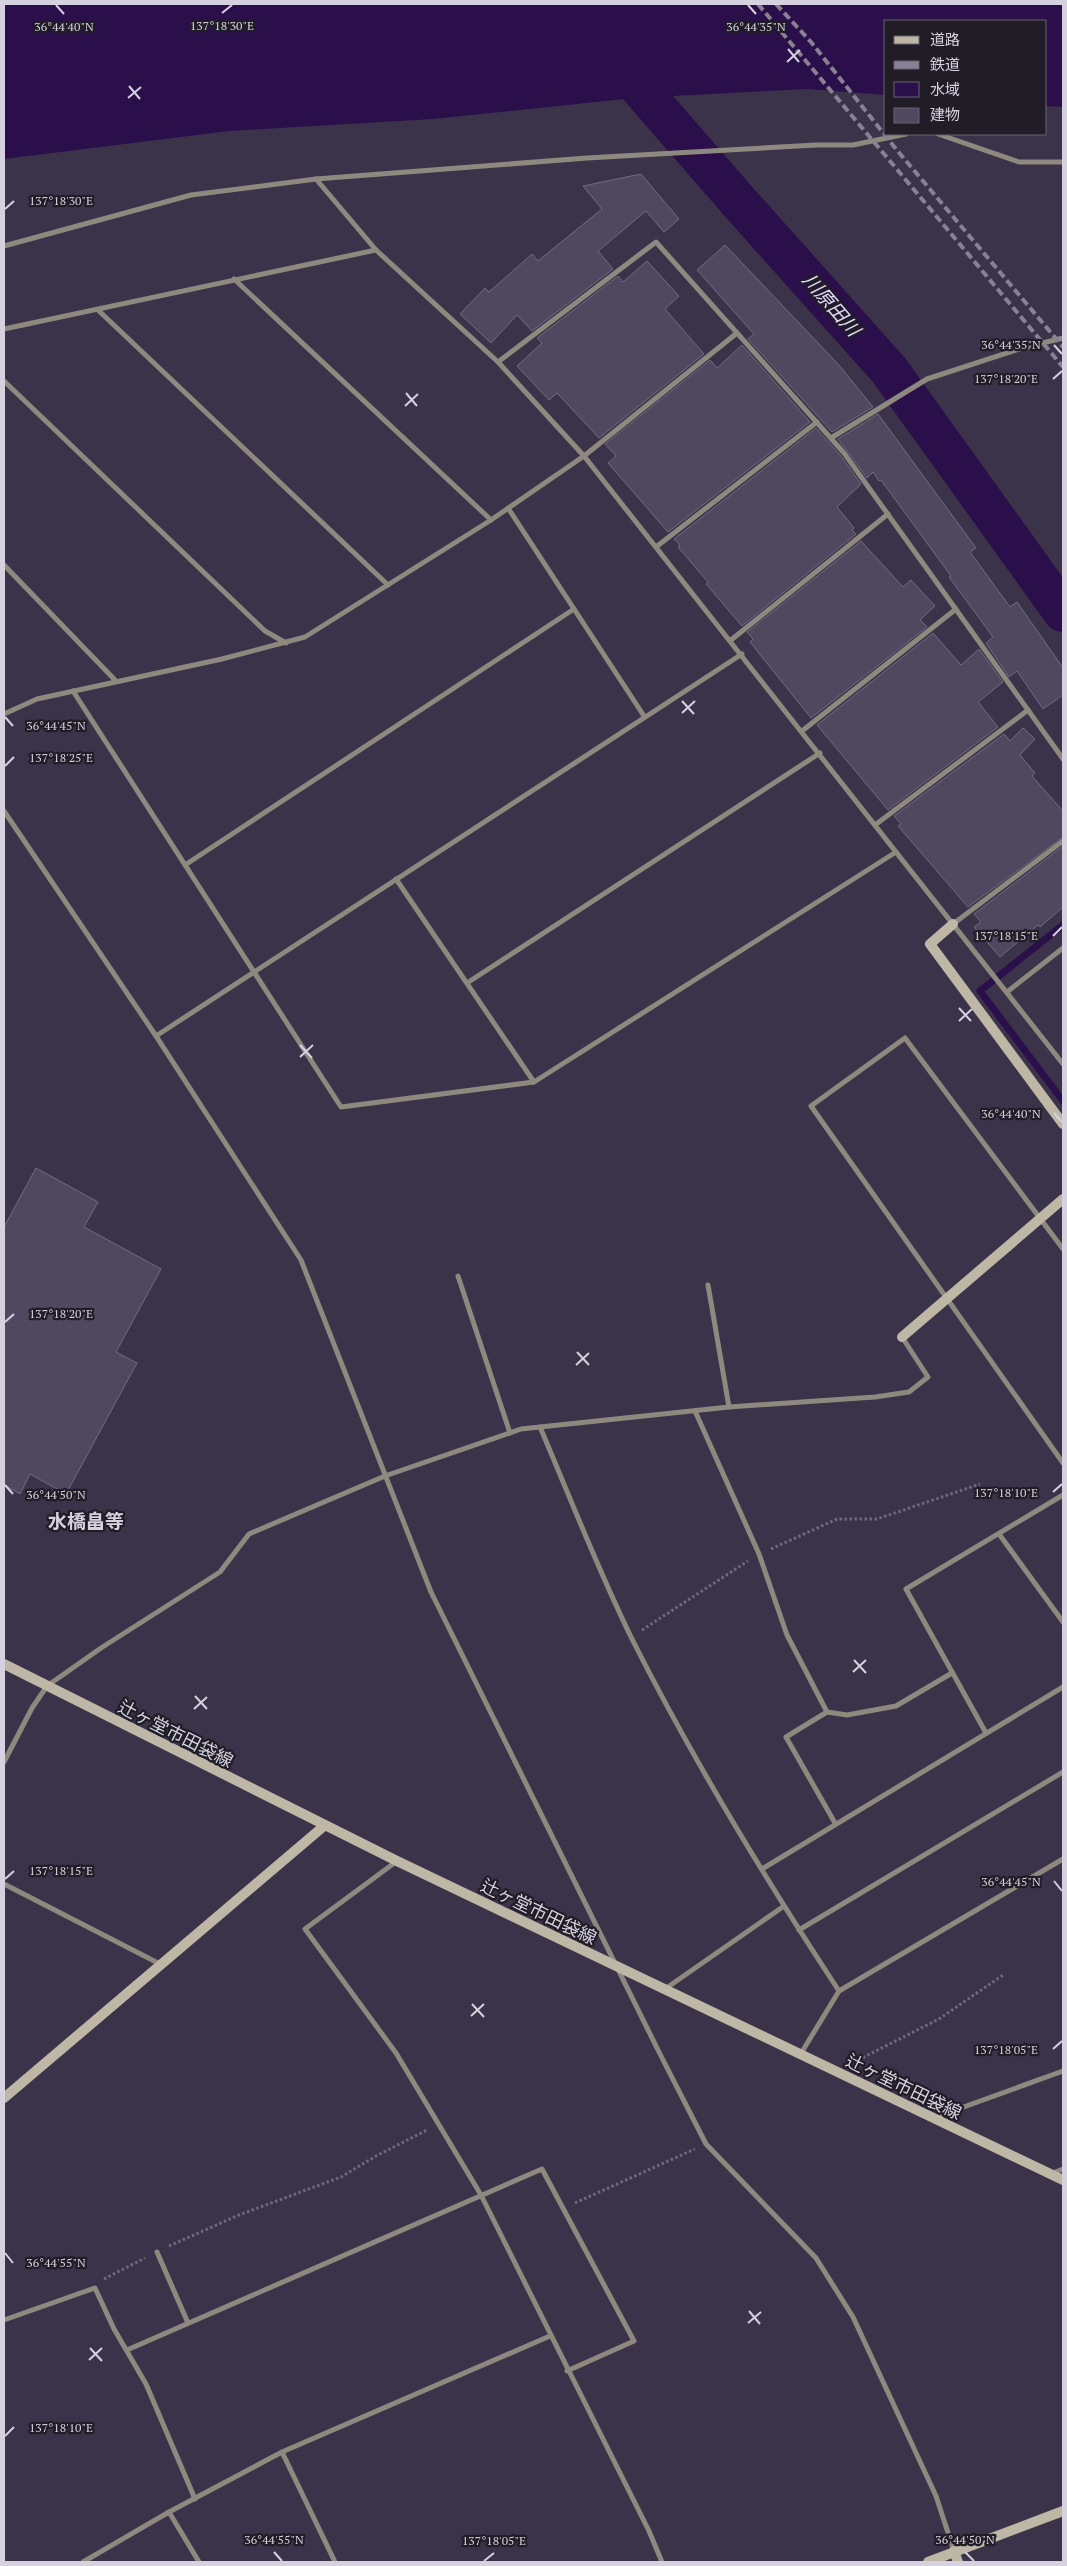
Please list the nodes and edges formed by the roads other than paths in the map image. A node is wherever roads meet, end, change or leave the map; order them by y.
1 (901, 135) edge
2 (941, 135) edge
3 (1063, 162) edge
4 (316, 179) junction
5 (4, 246) edge
6 (376, 250) junction
7 (234, 279) junction
8 (98, 310) junction
9 (4, 329) edge
10 (737, 333) junction
11 (1063, 338) edge
12 (498, 362) junction
13 (4, 381) edge
14 (817, 422) junction
15 (831, 438) junction
16 (584, 456) junction
17 (508, 508) junction
18 (888, 514) junction
19 (491, 520) junction
20 (656, 547) junction
21 (4, 566) edge
22 (388, 585) junction
23 (574, 609) junction
24 (956, 609) junction
25 (731, 640) junction
26 (286, 644) junction
27 (742, 654) junction
28 (115, 680) junction
29 (74, 691) junction
30 (1028, 710) junction
31 (4, 714) edge
32 (644, 716) junction
33 (802, 731) junction
34 (820, 754) junction
35 (1063, 760) edge
36 (4, 811) edge
37 (875, 824) junction
38 (1063, 841) edge
39 (896, 852) junction
40 (185, 865) junction
41 (396, 878) junction
42 (953, 924) junction
43 (1063, 948) edge
44 (254, 973) junction
45 (467, 983) junction
46 (1007, 992) junction
47 (156, 1036) junction
48 (1063, 1064) edge
49 (534, 1082) junction
50 (1063, 1124) edge
51 (1063, 1199) edge
52 (1040, 1218) junction
53 (1063, 1248) edge
54 (458, 1276) dead end
55 (708, 1285) dead end
56 (947, 1298) junction
57 (902, 1337) joint
58 (729, 1407) junction
59 (695, 1411) junction
60 (540, 1427) junction
61 (510, 1433) junction
62 (1063, 1463) edge
63 (385, 1476) junction
64 (1063, 1495) edge
65 (999, 1534) junction
66 (1063, 1622) edge
67 (4, 1664) edge
68 (952, 1672) junction
69 (47, 1686) junction
70 (1063, 1687) edge
71 (827, 1712) junction
72 (986, 1733) junction
73 (4, 1762) edge
74 (1063, 1772) edge
75 (835, 1823) junction
76 (324, 1826) junction
77 (1063, 1859) edge
78 (396, 1861) junction
79 (762, 1869) junction
80 (4, 1884) edge
81 (784, 1906) junction
82 (799, 1930) junction
83 (160, 1964) junction
84 (619, 1968) junction
85 (664, 1989) junction
86 (839, 1991) junction
87 (800, 2055) junction
88 (1063, 2071) edge
89 (4, 2098) edge
90 (934, 2118) junction
91 (1063, 2169) edge
92 (1050, 2174) junction
93 (1063, 2180) edge
94 (481, 2195) junction
95 (157, 2252) road end
96 (4, 2320) edge
97 (188, 2323) junction
98 (550, 2336) junction
99 (127, 2350) junction
100 (567, 2371) junction
101 (282, 2452) junction
102 (195, 2499) junction
103 (1063, 2511) edge
104 (170, 2512) junction
105 (954, 2551) junction
106 (83, 2562) edge
107 (198, 2562) edge
108 (335, 2562) edge
109 (662, 2562) edge
110 (928, 2562) edge
111 (958, 2562) edge

1 - 4 street
2 - 3 street
4 - 5 street
4 - 6 street
6 - 7 street
6 - 12 street
7 - 8 street
7 - 19 street
8 - 9 street
8 - 22 street
10 - 12 street
10 - 14 street
10 - 16 street
11 - 15 street
12 - 16 street
13 - 26 street
14 - 15 street
14 - 20 street
15 - 18 street
16 - 17 street
16 - 20 street
17 - 19 street
17 - 23 street
18 - 24 street
18 - 25 street
19 - 22 street
20 - 25 street
21 - 28 street
22 - 26 street
23 - 32 street
23 - 40 street
24 - 30 street
24 - 33 street
25 - 27 street
26 - 28 street
27 - 32 street
27 - 33 street
28 - 29 street
29 - 31 street
29 - 40 street
30 - 35 street
30 - 37 street
32 - 41 street
33 - 34 street
34 - 37 street
34 - 45 street
36 - 47 street
37 - 39 street
38 - 42 street
39 - 42 street
39 - 49 street
40 - 44 street
41 - 44 street
41 - 45 street
42 - 46 street
42 - 50 main road
43 - 46 street
44 - 47 street
44 - 49 street
45 - 49 street
46 - 48 street
47 - 63 street
51 - 52 main road
52 - 53 street
52 - 56 main road
52 - 56 street
54 - 61 street
55 - 58 street
56 - 57 main road
56 - 62 street
57 - 58 street
58 - 59 street
59 - 60 street
59 - 71 street
60 - 61 street
60 - 79 street
61 - 63 street
63 - 69 street
63 - 84 street
64 - 65 street
65 - 66 street
65 - 68 street
67 - 69 main road, 辻ヶ堂市田袋線
68 - 71 street
68 - 72 street
69 - 73 street
69 - 76 main road, 辻ヶ堂市田袋線
70 - 72 street
71 - 75 street
72 - 75 street
74 - 82 street
75 - 79 street
76 - 78 main road, 辻ヶ堂市田袋線
76 - 83 main road
77 - 86 street
78 - 84 main road, 辻ヶ堂市田袋線
78 - 94 street
79 - 81 street
80 - 83 street
81 - 82 street
81 - 85 street
82 - 86 street
83 - 89 main road
84 - 85 main road, 辻ヶ堂市田袋線
84 - 105 street
85 - 87 main road, 辻ヶ堂市田袋線
86 - 87 street
87 - 90 main road, 辻ヶ堂市田袋線
88 - 90 street
90 - 92 main road, 辻ヶ堂市田袋線
91 - 92 street
92 - 93 main road, 辻ヶ堂市田袋線
94 - 97 street
94 - 98 street
94 - 100 street
95 - 97 street
96 - 99 street
97 - 99 street
98 - 100 street
98 - 101 street
99 - 102 street
100 - 109 street
101 - 102 street
101 - 108 street
102 - 104 street
103 - 105 main road
104 - 106 street
104 - 107 street
105 - 110 main road
105 - 111 main road

